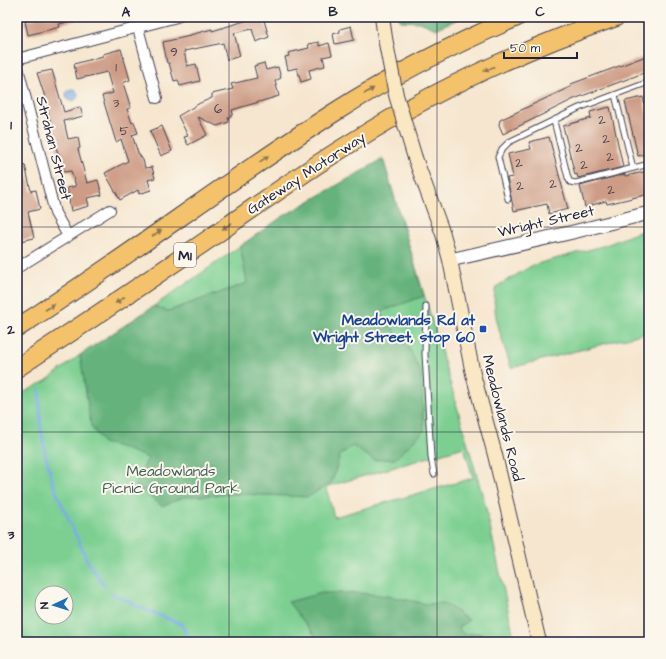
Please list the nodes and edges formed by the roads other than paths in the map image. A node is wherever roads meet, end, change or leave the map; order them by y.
1 (177, 17) edge
2 (382, 17) edge
3 (517, 17) edge
4 (616, 17) edge
5 (138, 28) junction
6 (17, 59) edge
7 (17, 64) edge
8 (649, 82) edge
9 (615, 95) junction
10 (157, 98) dead end
11 (554, 121) junction
12 (649, 164) edge
13 (633, 168) junction
14 (508, 200) dead end
15 (110, 210) dead end
16 (649, 213) edge
17 (68, 236) junction
18 (450, 260) junction
19 (17, 268) edge
20 (426, 306) dead end
21 (17, 328) edge
22 (17, 368) edge
23 (434, 474) dead end
24 (539, 642) edge

1 - 5 street
2 - 18 main road, Meadowlands Road, bridge
21 -> 3 highway, M1
4 -> 22 highway, Gateway Motorway / M1
5 - 6 street
5 - 10 street
7 - 17 street, Strahan Street
8 - 9 lane
9 - 11 lane
9 - 13 lane
11 - 13 lane
11 - 14 lane
12 - 13 lane
15 - 17 street
16 - 18 street, Wright Street
17 - 19 street
18 - 24 main road, Meadowlands Road
20 - 23 lane

